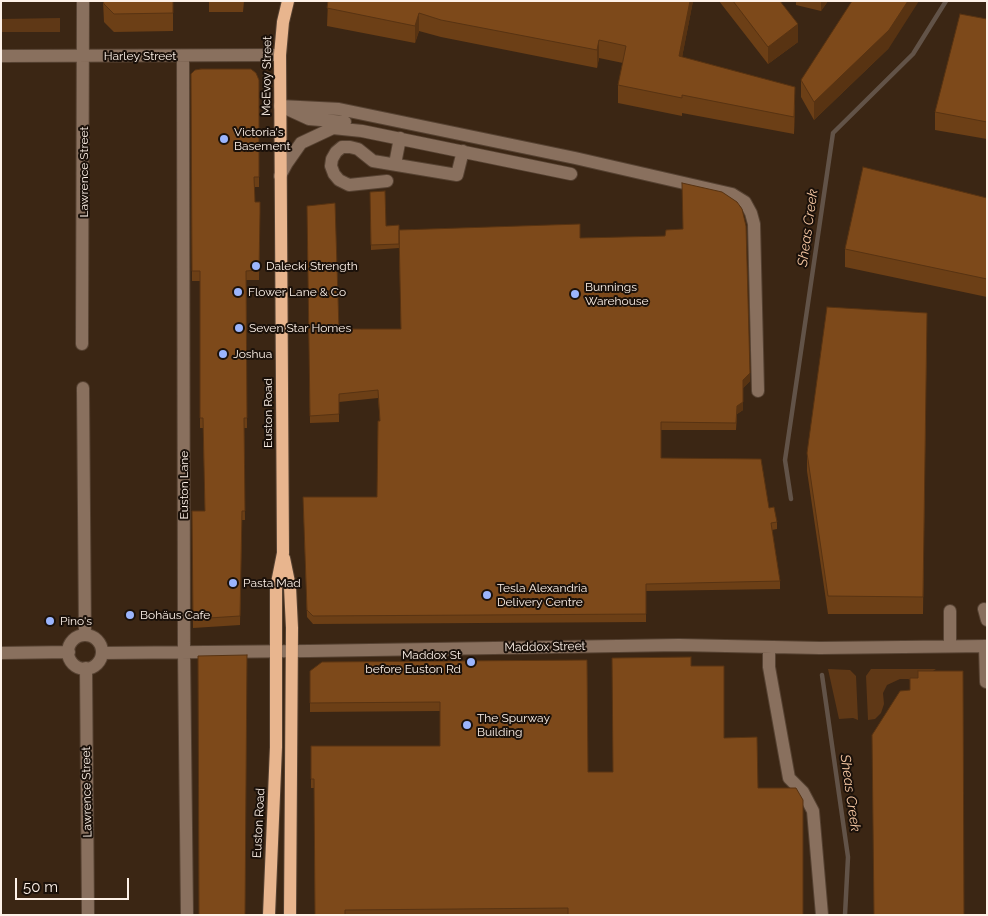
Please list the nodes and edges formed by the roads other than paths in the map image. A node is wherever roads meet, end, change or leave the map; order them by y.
1 (83, 1) edge
2 (288, 1) edge
3 (280, 55) junction
4 (1, 56) edge
5 (84, 56) junction
6 (183, 56) junction
7 (280, 106) junction
8 (436, 129) junction
9 (378, 134) junction
10 (400, 138) junction
11 (463, 151) junction
12 (280, 152) joint
13 (395, 164) junction
14 (280, 176) junction
15 (387, 182) dead end
16 (82, 344) dead end
17 (83, 388) dead end
18 (758, 391) dead end
19 (283, 554) junction
20 (950, 611) dead end
21 (85, 635) junction
22 (770, 646) junction
23 (950, 646) junction
24 (986, 646) edge
25 (276, 651) junction
26 (292, 651) junction
27 (69, 652) junction
28 (184, 652) junction
29 (1, 653) edge
30 (102, 653) junction
31 (86, 668) junction
32 (986, 682) edge
33 (88, 915) edge
34 (187, 915) edge
35 (269, 915) edge
36 (290, 915) edge
37 (822, 915) edge

1 - 5 street, Lawrence Street
2 - 3 main road, McEvoy Street
3 - 6 street, Harley Street
3 - 7 main road, McEvoy Street
4 - 5 street, Harley Street
5 - 6 street, Harley Street
5 - 16 street, Lawrence Street
6 - 28 street, Euston Lane
7 - 8 street
7 - 9 street
7 - 12 main road, McEvoy Street
8 - 11 street
8 - 18 street
9 - 10 street
9 - 14 street
10 - 11 street
10 - 13 street
11 - 13 street
12 - 14 main road, Euston Road
13 - 15 street
14 - 19 main road, Euston Road
17 - 21 street
19 - 25 main road, Euston Road
19 - 26 main road, Euston Road
20 - 23 street
21 - 27 street
21 - 30 street
22 - 23 street, Maddox Street
22 - 26 street, Maddox Street
22 - 37 street
23 - 24 street, Maddox Street
24 - 32 street
25 - 26 street, Maddox Street
25 - 28 street, Maddox Street
25 - 35 main road, Euston Road
26 - 36 main road, Euston Road
27 - 29 street
27 - 31 street
28 - 30 street, Maddox Street
28 - 34 street, Euston Lane
30 - 31 street
31 - 33 street, Lawrence Street

